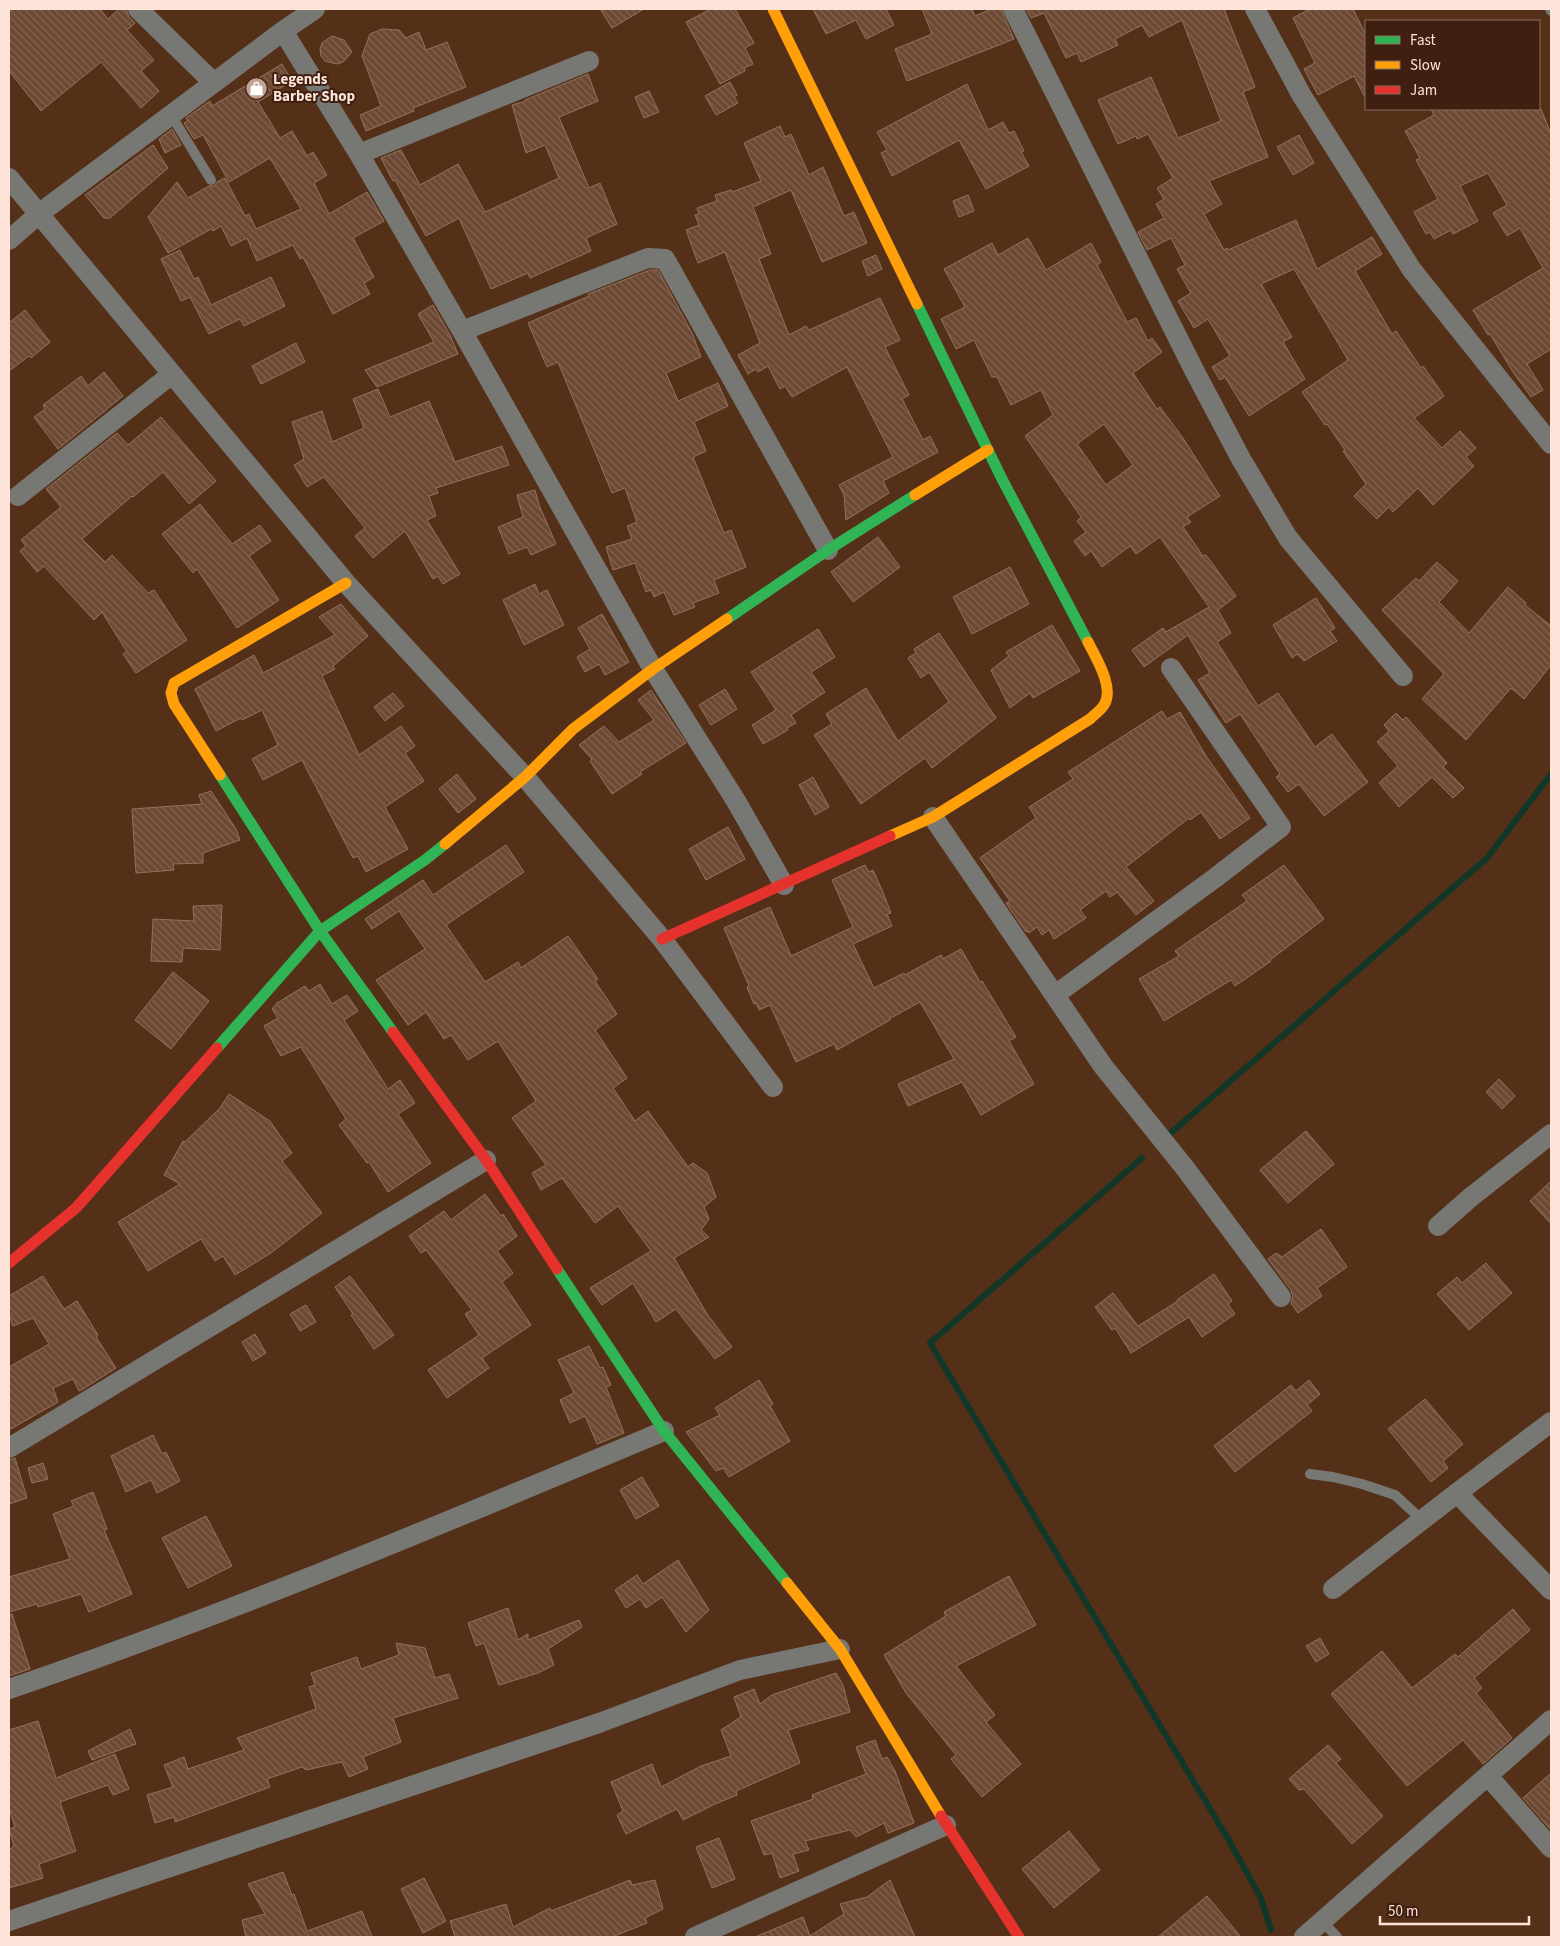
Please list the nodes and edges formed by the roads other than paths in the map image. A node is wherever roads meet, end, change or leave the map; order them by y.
1 (138, 9) edge
2 (316, 9) edge
3 (773, 9) edge
4 (1013, 9) edge
5 (1255, 9) edge
6 (283, 31) junction
7 (589, 61) dead end
8 (214, 83) junction
9 (171, 115) junction
10 (359, 154) junction
11 (9, 178) edge
12 (211, 180) dead end
13 (40, 213) junction
14 (9, 240) edge
15 (462, 331) junction
16 (172, 374) junction
17 (1551, 444) edge
18 (988, 450) junction
19 (18, 496) dead end
20 (828, 550) junction
21 (346, 583) junction
22 (1170, 668) dead end
23 (653, 669) junction
24 (1403, 676) dead end
25 (526, 777) junction
26 (933, 817) junction
27 (784, 885) junction
28 (320, 930) junction
29 (662, 939) junction
30 (1054, 995) junction
31 (772, 1087) dead end
32 (1551, 1134) edge
33 (486, 1160) junction
34 (1438, 1226) dead end
35 (9, 1263) edge
36 (1281, 1297) dead end
37 (1551, 1422) edge
38 (664, 1431) junction
39 (9, 1448) edge
40 (1310, 1474) dead end
41 (1457, 1493) junction
42 (1422, 1520) junction
43 (1333, 1589) dead end
44 (1551, 1590) edge
45 (840, 1649) junction
46 (9, 1689) edge
47 (1551, 1720) edge
48 (1488, 1776) junction
49 (946, 1824) junction
50 (1551, 1848) edge
51 (1322, 1920) junction
52 (9, 1921) edge
53 (696, 1937) edge
54 (1019, 1937) edge
55 (1304, 1937) edge
56 (1337, 1937) edge

1 - 8 street
2 - 6 street
3 - 18 street
4 - 24 street
5 - 17 street
6 - 8 street
6 - 10 street
7 - 10 street
8 - 9 street
9 - 12 lane
9 - 13 street
10 - 15 street
11 - 13 street
13 - 14 street
13 - 16 street
15 - 20 street
15 - 23 street
16 - 19 street
16 - 21 street
18 - 20 street
18 - 26 street
20 - 23 street
21 - 25 street
21 - 28 street
22 - 30 street
23 - 25 street
23 - 27 street
25 - 28 street
25 - 29 street
26 - 27 street
26 - 30 street
27 - 29 street
28 - 33 street
28 - 35 street
29 - 31 street
30 - 36 street
32 - 34 street
33 - 38 street
33 - 39 street
37 - 41 street
38 - 45 street
38 - 46 street
40 - 42 lane
41 - 42 street
41 - 44 street
42 - 43 street
45 - 49 street
45 - 52 street
47 - 48 street
48 - 50 street
48 - 51 street
49 - 53 street
49 - 54 street
51 - 55 street
51 - 56 lane

